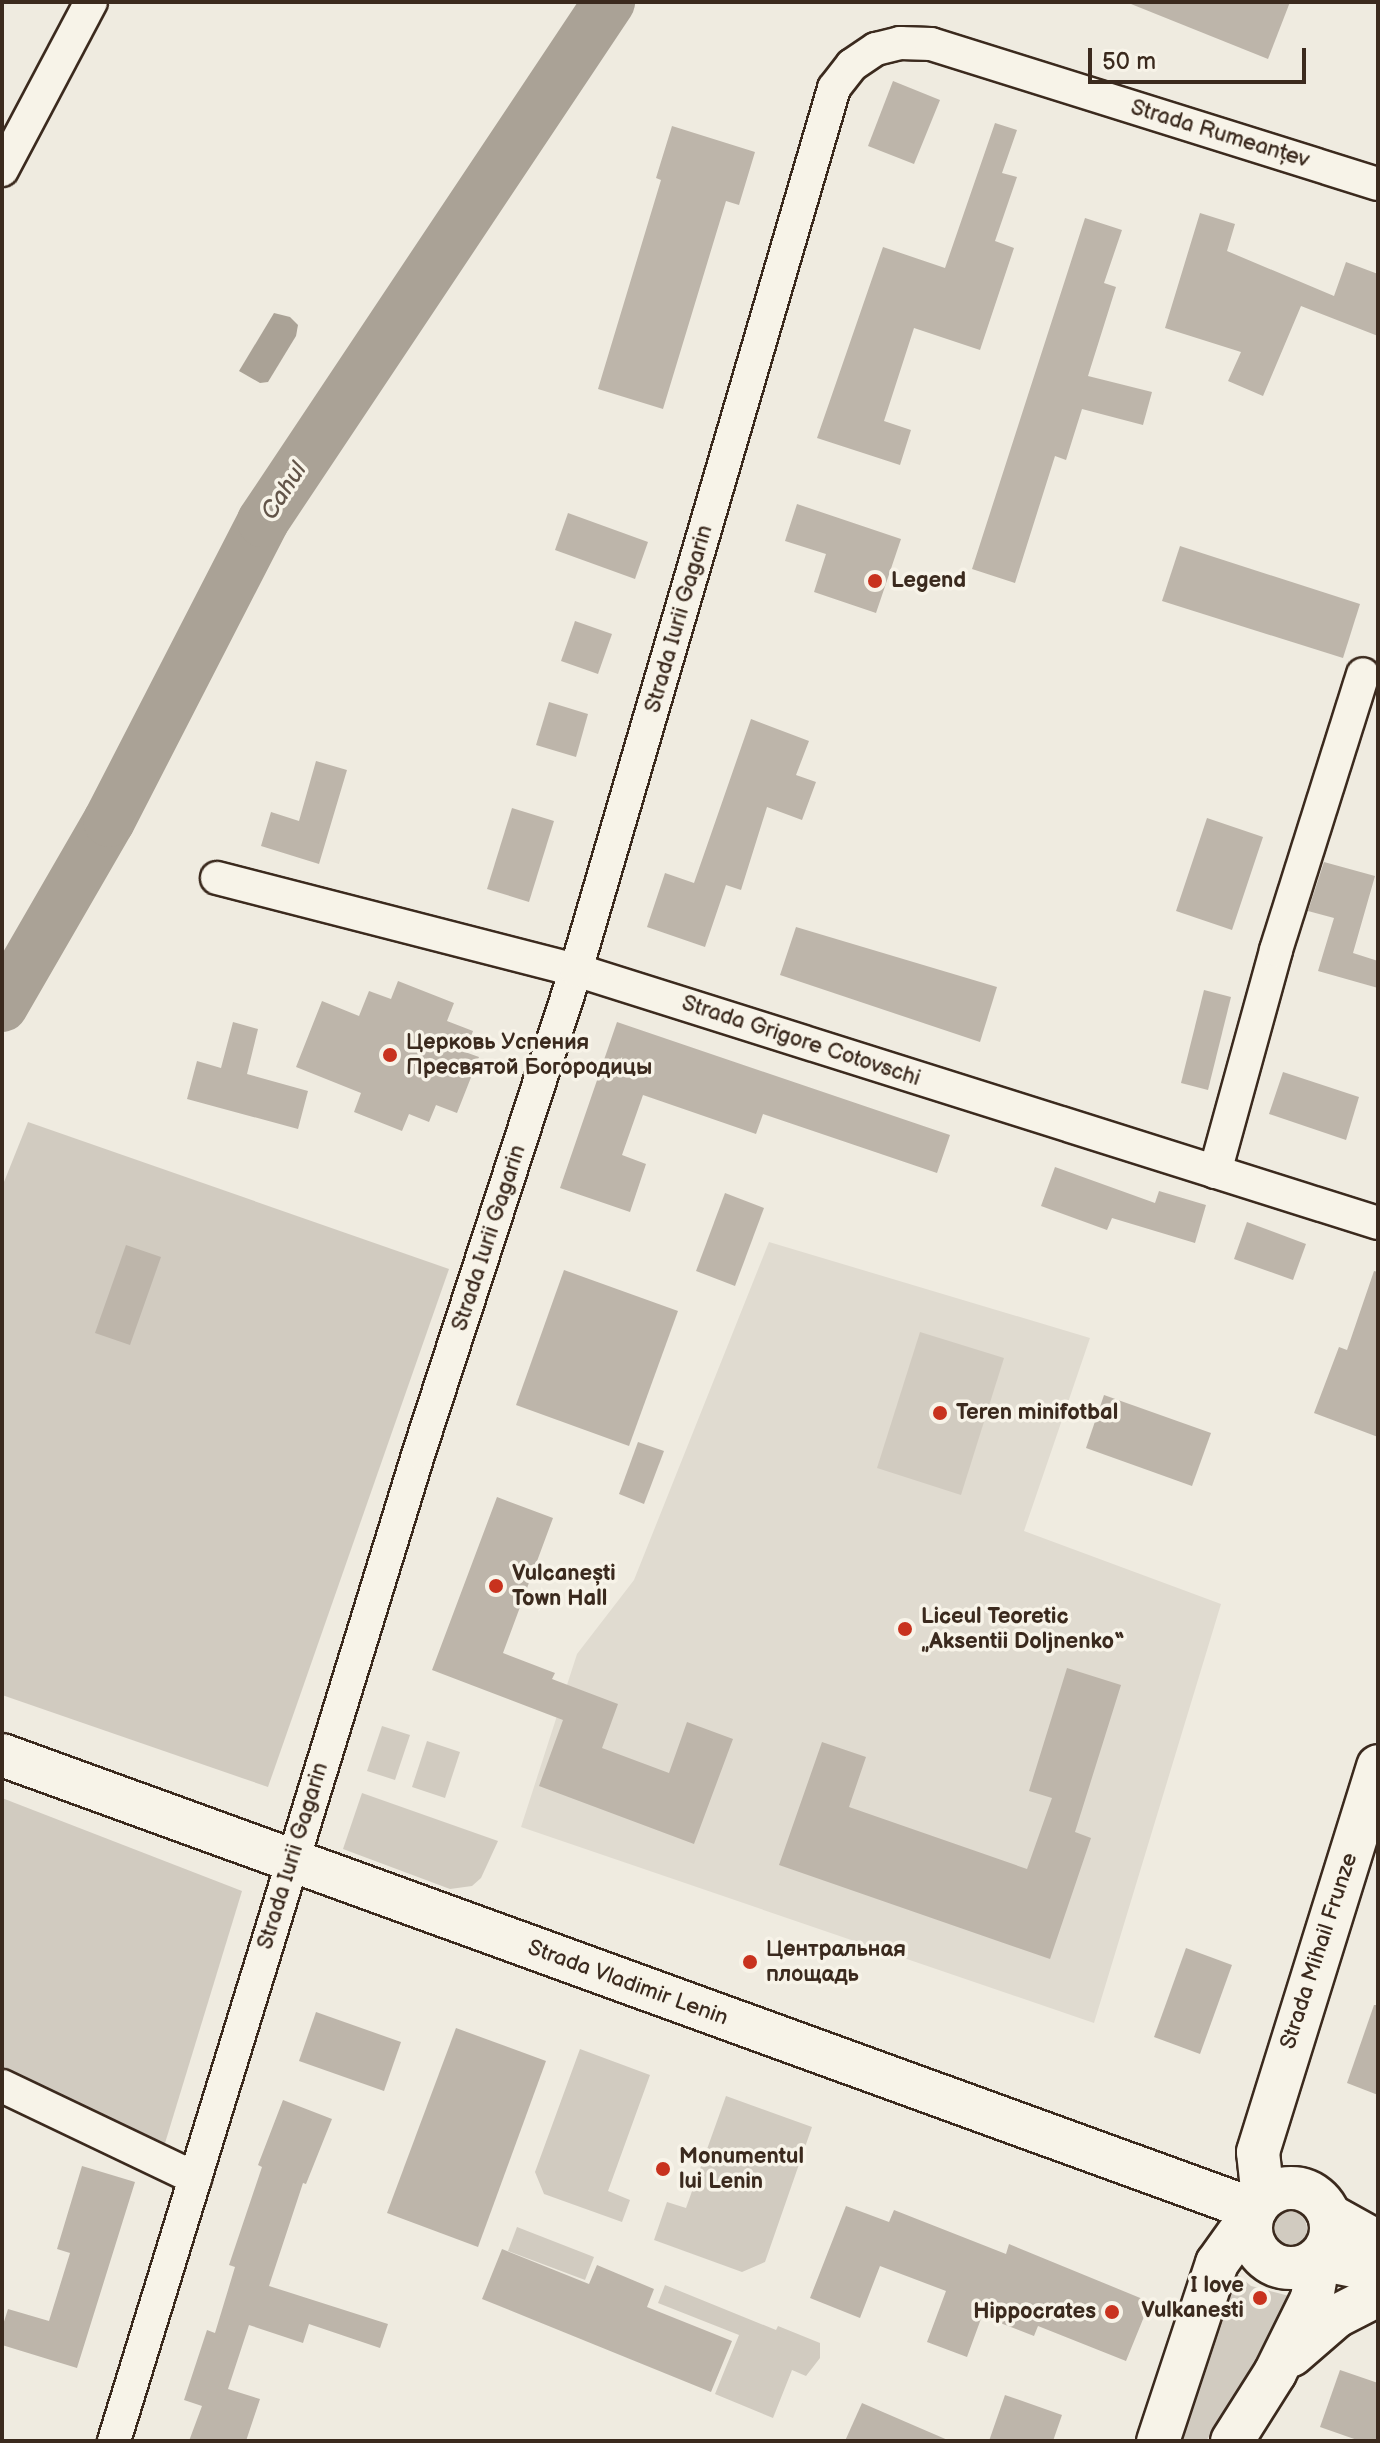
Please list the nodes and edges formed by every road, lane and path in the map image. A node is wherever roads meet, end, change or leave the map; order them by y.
1 (91, 2) edge
2 (876, 49) joint
3 (2, 170) edge
4 (1378, 184) edge
5 (1363, 674) dead end
6 (217, 878) dead end
7 (576, 970) junction
8 (1215, 1172) junction
9 (1378, 1223) edge
10 (2, 1755) edge
11 (1378, 1766) edge
12 (291, 1862) junction
13 (2, 2086) edge
14 (195, 2178) junction
15 (1287, 2203) junction
16 (1378, 2242) edge
17 (1319, 2259) junction
18 (1378, 2271) edge
19 (1378, 2295) edge
20 (1275, 2373) junction
21 (114, 2441) edge
22 (1158, 2441) edge
23 (1232, 2441) edge

1 - 3 street
2 - 4 street, Strada Rumeanțev
2 - 7 street, Strada Iurii Gagarin
5 - 8 street
6 - 7 street, Strada Grigore Cotovschi
7 - 8 street, Strada Grigore Cotovschi
7 - 12 street, Strada Iurii Gagarin
8 - 9 street, Strada Grigore Cotovschi
10 - 12 main road, Strada Vladimir Lenin
11 - 15 main road, Strada Mihail Frunze
12 - 14 street, Strada Iurii Gagarin
12 - 15 main road, Strada Vladimir Lenin
13 - 14 street
14 - 21 street, Strada Iurii Gagarin
15 - 16 main road, Strada Vladimir Lenin
15 - 17 main road
15 - 17 main road
15 - 22 main road
17 - 18 main road
17 - 20 main road
19 - 20 main road
20 - 23 main road

